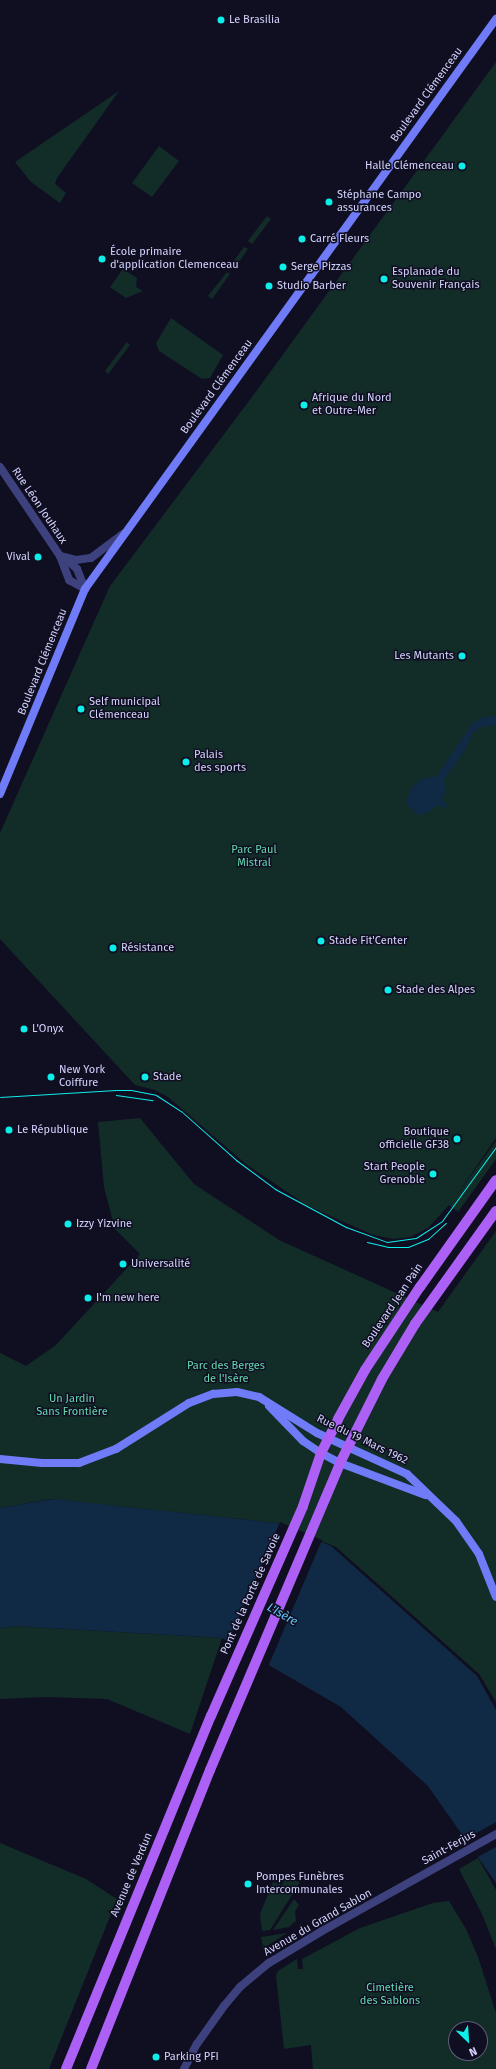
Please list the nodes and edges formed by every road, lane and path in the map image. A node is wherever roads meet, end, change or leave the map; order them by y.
1 (496, 19) edge
2 (0, 467) edge
3 (125, 533) junction
4 (60, 556) junction
5 (85, 589) junction
6 (0, 794) edge
7 (496, 1180) edge
8 (496, 1211) edge
9 (259, 1397) junction
10 (328, 1438) junction
11 (348, 1448) junction
12 (321, 1453) junction
13 (0, 1459) edge
14 (340, 1463) junction
15 (429, 1496) junction
16 (496, 1597) edge
17 (222, 1692) joint
18 (496, 1834) edge
19 (413, 1881) joint
20 (84, 2024) junction
21 (66, 2069) edge
22 (74, 2069) edge
23 (91, 2069) edge
24 (184, 2069) edge

1 - 3 main road, Boulevard Clémenceau
2 - 4 street, Rue Léon Jouhaux
3 - 4 street
3 - 5 main road, Boulevard Clémenceau
4 - 5 street, Rue Léon Jouhaux
5 - 6 main road, Boulevard Clémenceau
7 - 10 main road, Boulevard Jean Pain
8 - 11 main road
9 - 10 main road, Rue du 19 Mars 1962
9 - 12 main road, Rue du 19 Mars 1962
9 - 13 main road, Rue du 19 Mars 1962
10 - 11 main road, Rue du 19 Mars 1962
10 - 12 main road, Boulevard Jean Pain
11 - 14 main road
11 - 15 main road, Rue du 19 Mars 1962
12 - 14 main road, Rue du 19 Mars 1962
12 - 17 main road, Pont de la Porte de Savoie
14 - 15 main road, Rue du 19 Mars 1962
14 - 23 main road
15 - 16 main road, Rue du 19 Mars 1962
17 - 20 main road, Avenue de Verdun
18 - 19 street, Saint-Ferjus
19 - 24 street, Avenue du Grand Sablon
20 - 21 main road, Avenue de Verdun
20 - 22 main road

